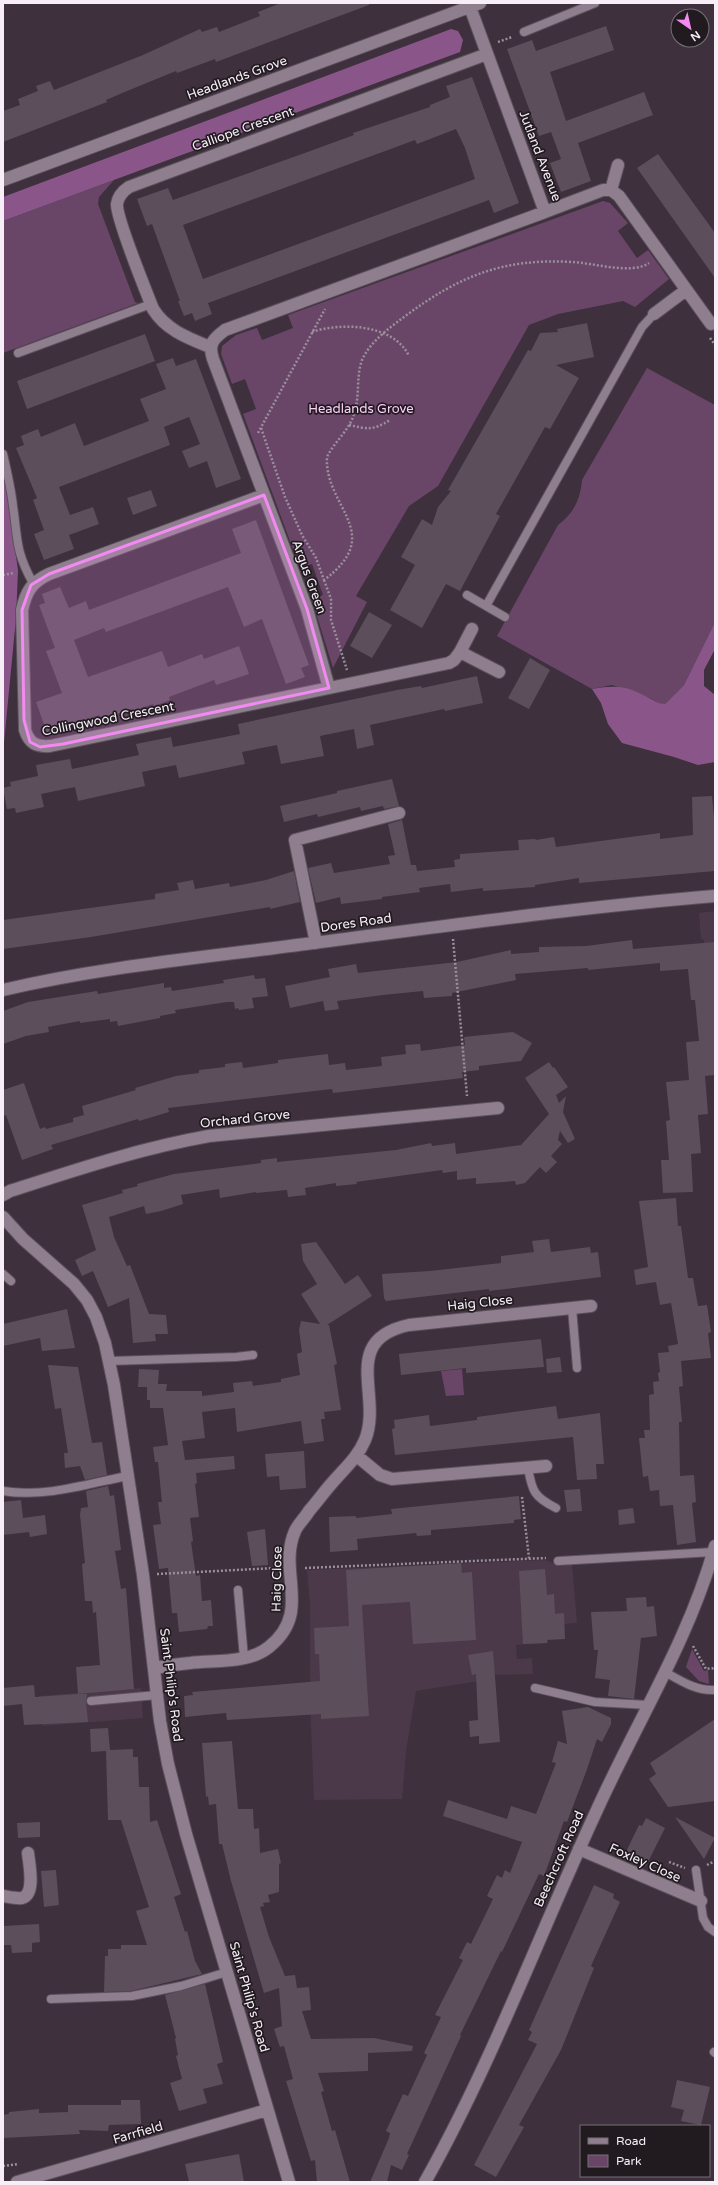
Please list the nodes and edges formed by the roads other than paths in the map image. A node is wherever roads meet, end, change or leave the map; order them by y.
1 (595, 3) edge
2 (475, 5) edge
3 (524, 32) road end
4 (485, 51) junction
5 (618, 165) dead end
6 (3, 180) edge
7 (611, 190) junction
8 (545, 212) junction
9 (686, 290) junction
10 (151, 304) junction
11 (654, 314) joint
12 (711, 324) dead end
13 (210, 347) junction
14 (18, 353) dead end
15 (3, 454) edge
16 (264, 495) junction
17 (34, 583) junction
18 (467, 595) dead end
19 (486, 606) junction
20 (505, 617) dead end
21 (472, 629) dead end
22 (460, 652) junction
23 (499, 672) dead end
24 (329, 688) junction
25 (400, 813) dead end
26 (715, 896) edge
27 (316, 943) junction
28 (3, 990) edge
29 (498, 1108) dead end
30 (3, 1195) edge
31 (3, 1217) edge
32 (3, 1274) edge
33 (11, 1281) dead end
34 (591, 1306) dead end
35 (572, 1308) junction
36 (253, 1355) dead end
37 (110, 1361) junction
38 (577, 1368) dead end
39 (356, 1456) junction
40 (546, 1466) dead end
41 (524, 1468) junction
42 (127, 1476) junction
43 (3, 1491) edge
44 (556, 1508) dead end
45 (714, 1549) edge
46 (558, 1561) road end
47 (238, 1590) dead end
48 (244, 1658) junction
49 (154, 1668) junction
50 (665, 1672) junction
51 (535, 1688) dead end
52 (715, 1690) edge
53 (157, 1695) junction
54 (91, 1701) dead end
55 (648, 1705) junction
56 (579, 1849) junction
57 (28, 1853) dead end
58 (696, 1870) dead end
59 (3, 1896) edge
60 (701, 1901) junction
61 (715, 1932) edge
62 (227, 1972) junction
63 (51, 1999) dead end
64 (267, 2110) junction
65 (17, 2182) edge
66 (289, 2182) edge
67 (425, 2182) edge

1 - 3 lane
2 - 4 street, Jutland Avenue
2 - 6 street, Headlands Grove
4 - 8 street, Jutland Avenue
4 - 10 street, Calliope Crescent
5 - 7 street
7 - 8 street, Jutland Avenue
7 - 9 street
8 - 13 street
9 - 11 street
9 - 12 street
10 - 13 street, Calliope Crescent
10 - 14 lane
11 - 19 lane
13 - 16 street, Argus Green
15 - 17 lane
16 - 17 street
16 - 24 street, Argus Green
17 - 24 street, Collingwood Crescent
18 - 19 lane
19 - 20 lane
21 - 22 street
22 - 23 street
22 - 24 street
25 - 27 street
26 - 27 street, Dores Road
27 - 28 street, Dores Road
29 - 30 street, Orchard Grove
31 - 37 street, Saint Philip's Road
32 - 33 lane
34 - 35 street, Haig Close
35 - 38 lane
35 - 39 street, Haig Close
36 - 37 lane
37 - 42 street, Saint Philip's Road
39 - 41 street
39 - 48 street, Haig Close
40 - 41 street
41 - 44 lane
42 - 43 lane
42 - 49 street, Saint Philip's Road
45 - 46 lane
45 - 50 street, Beechcroft Road
47 - 48 lane
48 - 49 street, Haig Close
49 - 53 street, Saint Philip's Road
50 - 52 lane
50 - 55 street, Beechcroft Road
51 - 55 lane
53 - 54 lane
53 - 62 street, Saint Philip's Road
55 - 56 street, Beechcroft Road
56 - 60 street, Foxley Close
56 - 67 street, Beechcroft Road
57 - 59 street
58 - 60 lane
60 - 61 lane
62 - 63 lane
62 - 64 street, Saint Philip's Road
64 - 65 street, Farrfield
64 - 66 street, Saint Philip's Road

